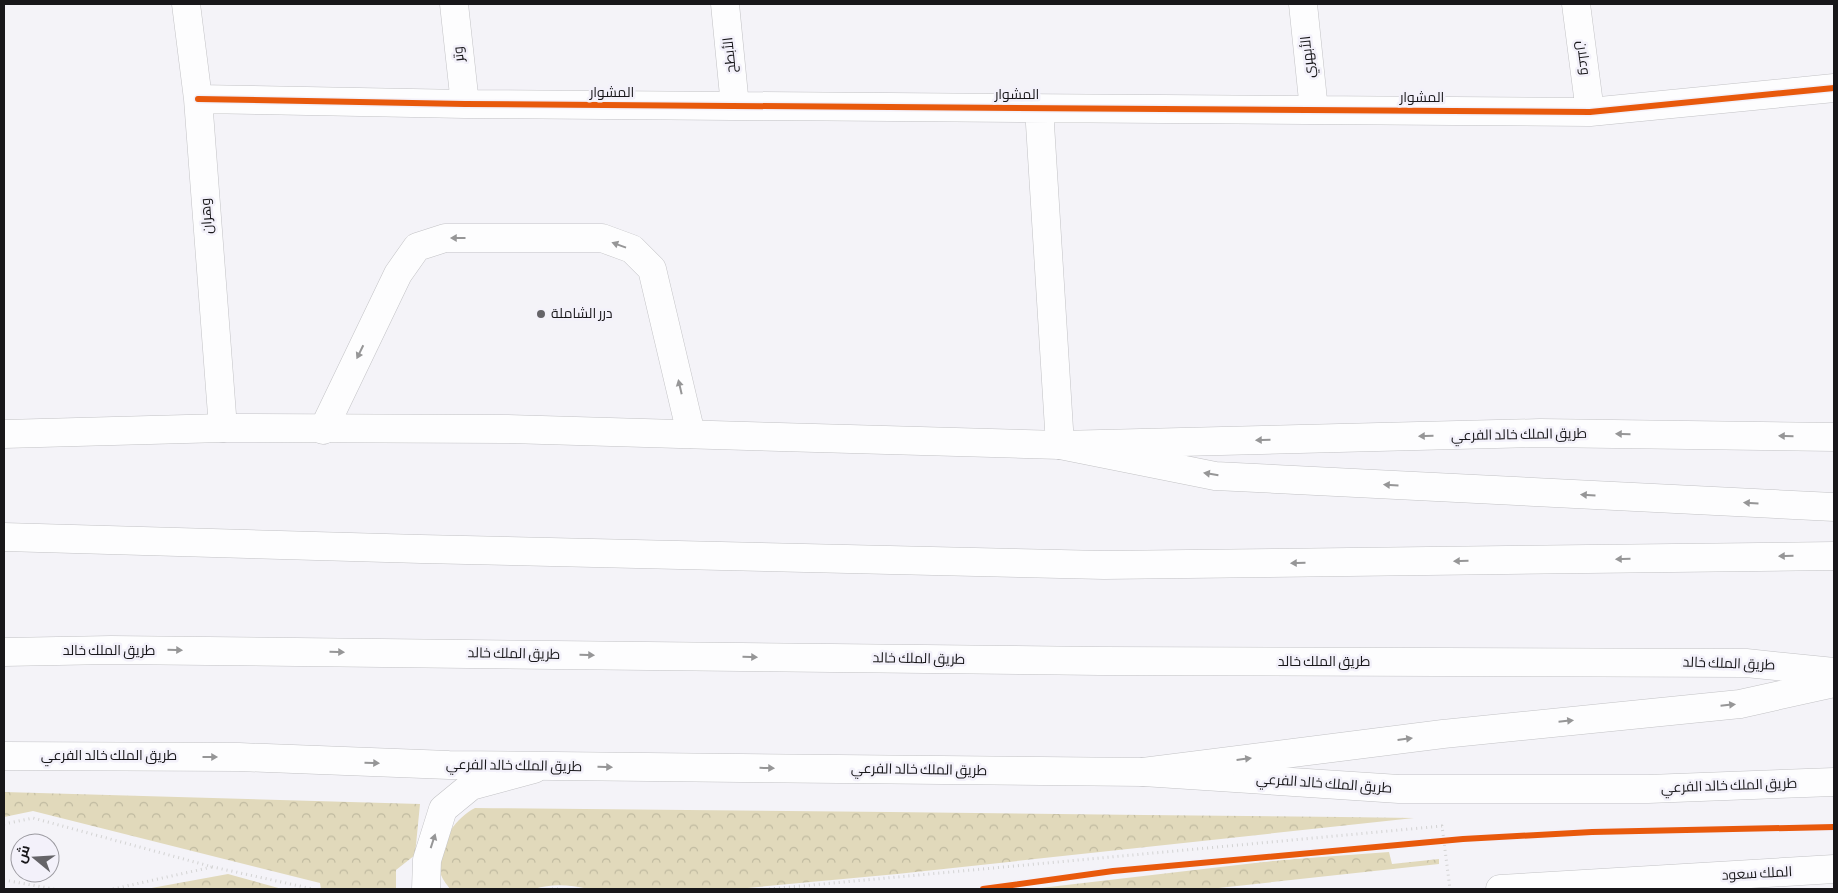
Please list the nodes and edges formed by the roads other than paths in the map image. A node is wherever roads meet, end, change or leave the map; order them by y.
1 (186, 4) edge
2 (454, 4) edge
3 (725, 4) edge
4 (1303, 4) edge
5 (1576, 4) edge
6 (1834, 88) edge
7 (198, 98) junction
8 (465, 104) junction
9 (735, 106) junction
10 (1039, 108) junction
11 (1314, 110) junction
12 (1590, 112) junction
13 (223, 428) junction
14 (323, 430) junction
15 (4, 434) edge
16 (691, 434) junction
17 (1834, 437) edge
18 (1060, 445) junction
19 (1834, 507) edge
20 (4, 536) edge
21 (1834, 556) edge
22 (4, 652) edge
23 (1834, 672) edge
24 (1834, 683) edge
25 (4, 756) edge
26 (545, 766) junction
27 (1143, 772) junction
28 (1834, 782) edge
29 (1834, 870) edge
30 (431, 885) edge
31 (1500, 889) edge

1 - 7 main road, وهران
2 - 8 main road, وتر
3 - 9 main road, الأبطح
4 - 11 main road, الأبهري
5 - 12 main road, وعلان
6 - 12 main road, المشوار
7 - 8 main road, المشوار
7 - 13 main road, وهران
8 - 9 main road, المشوار
9 - 10 main road, المشوار
10 - 11 main road, المشوار
10 - 18 main road
11 - 12 main road, المشوار
13 - 14 main road, طريق الملك خالد الفرعي
13 - 15 main road, طريق الملك خالد الفرعي
14 - 16 main road, طريق الملك خالد الفرعي
16 -> 14 main road
16 - 18 main road, طريق الملك خالد الفرعي
17 -> 18 main road, طريق الملك خالد الفرعي
19 -> 18 main road
21 -> 20 main road
22 -> 23 main road, طريق الملك خالد
27 -> 24 main road
25 -> 26 main road, طريق الملك خالد الفرعي
26 -> 27 main road, طريق الملك خالد الفرعي
30 -> 26 main road
27 - 28 main road, طريق الملك خالد الفرعي
29 - 31 main road, الملك سعود

